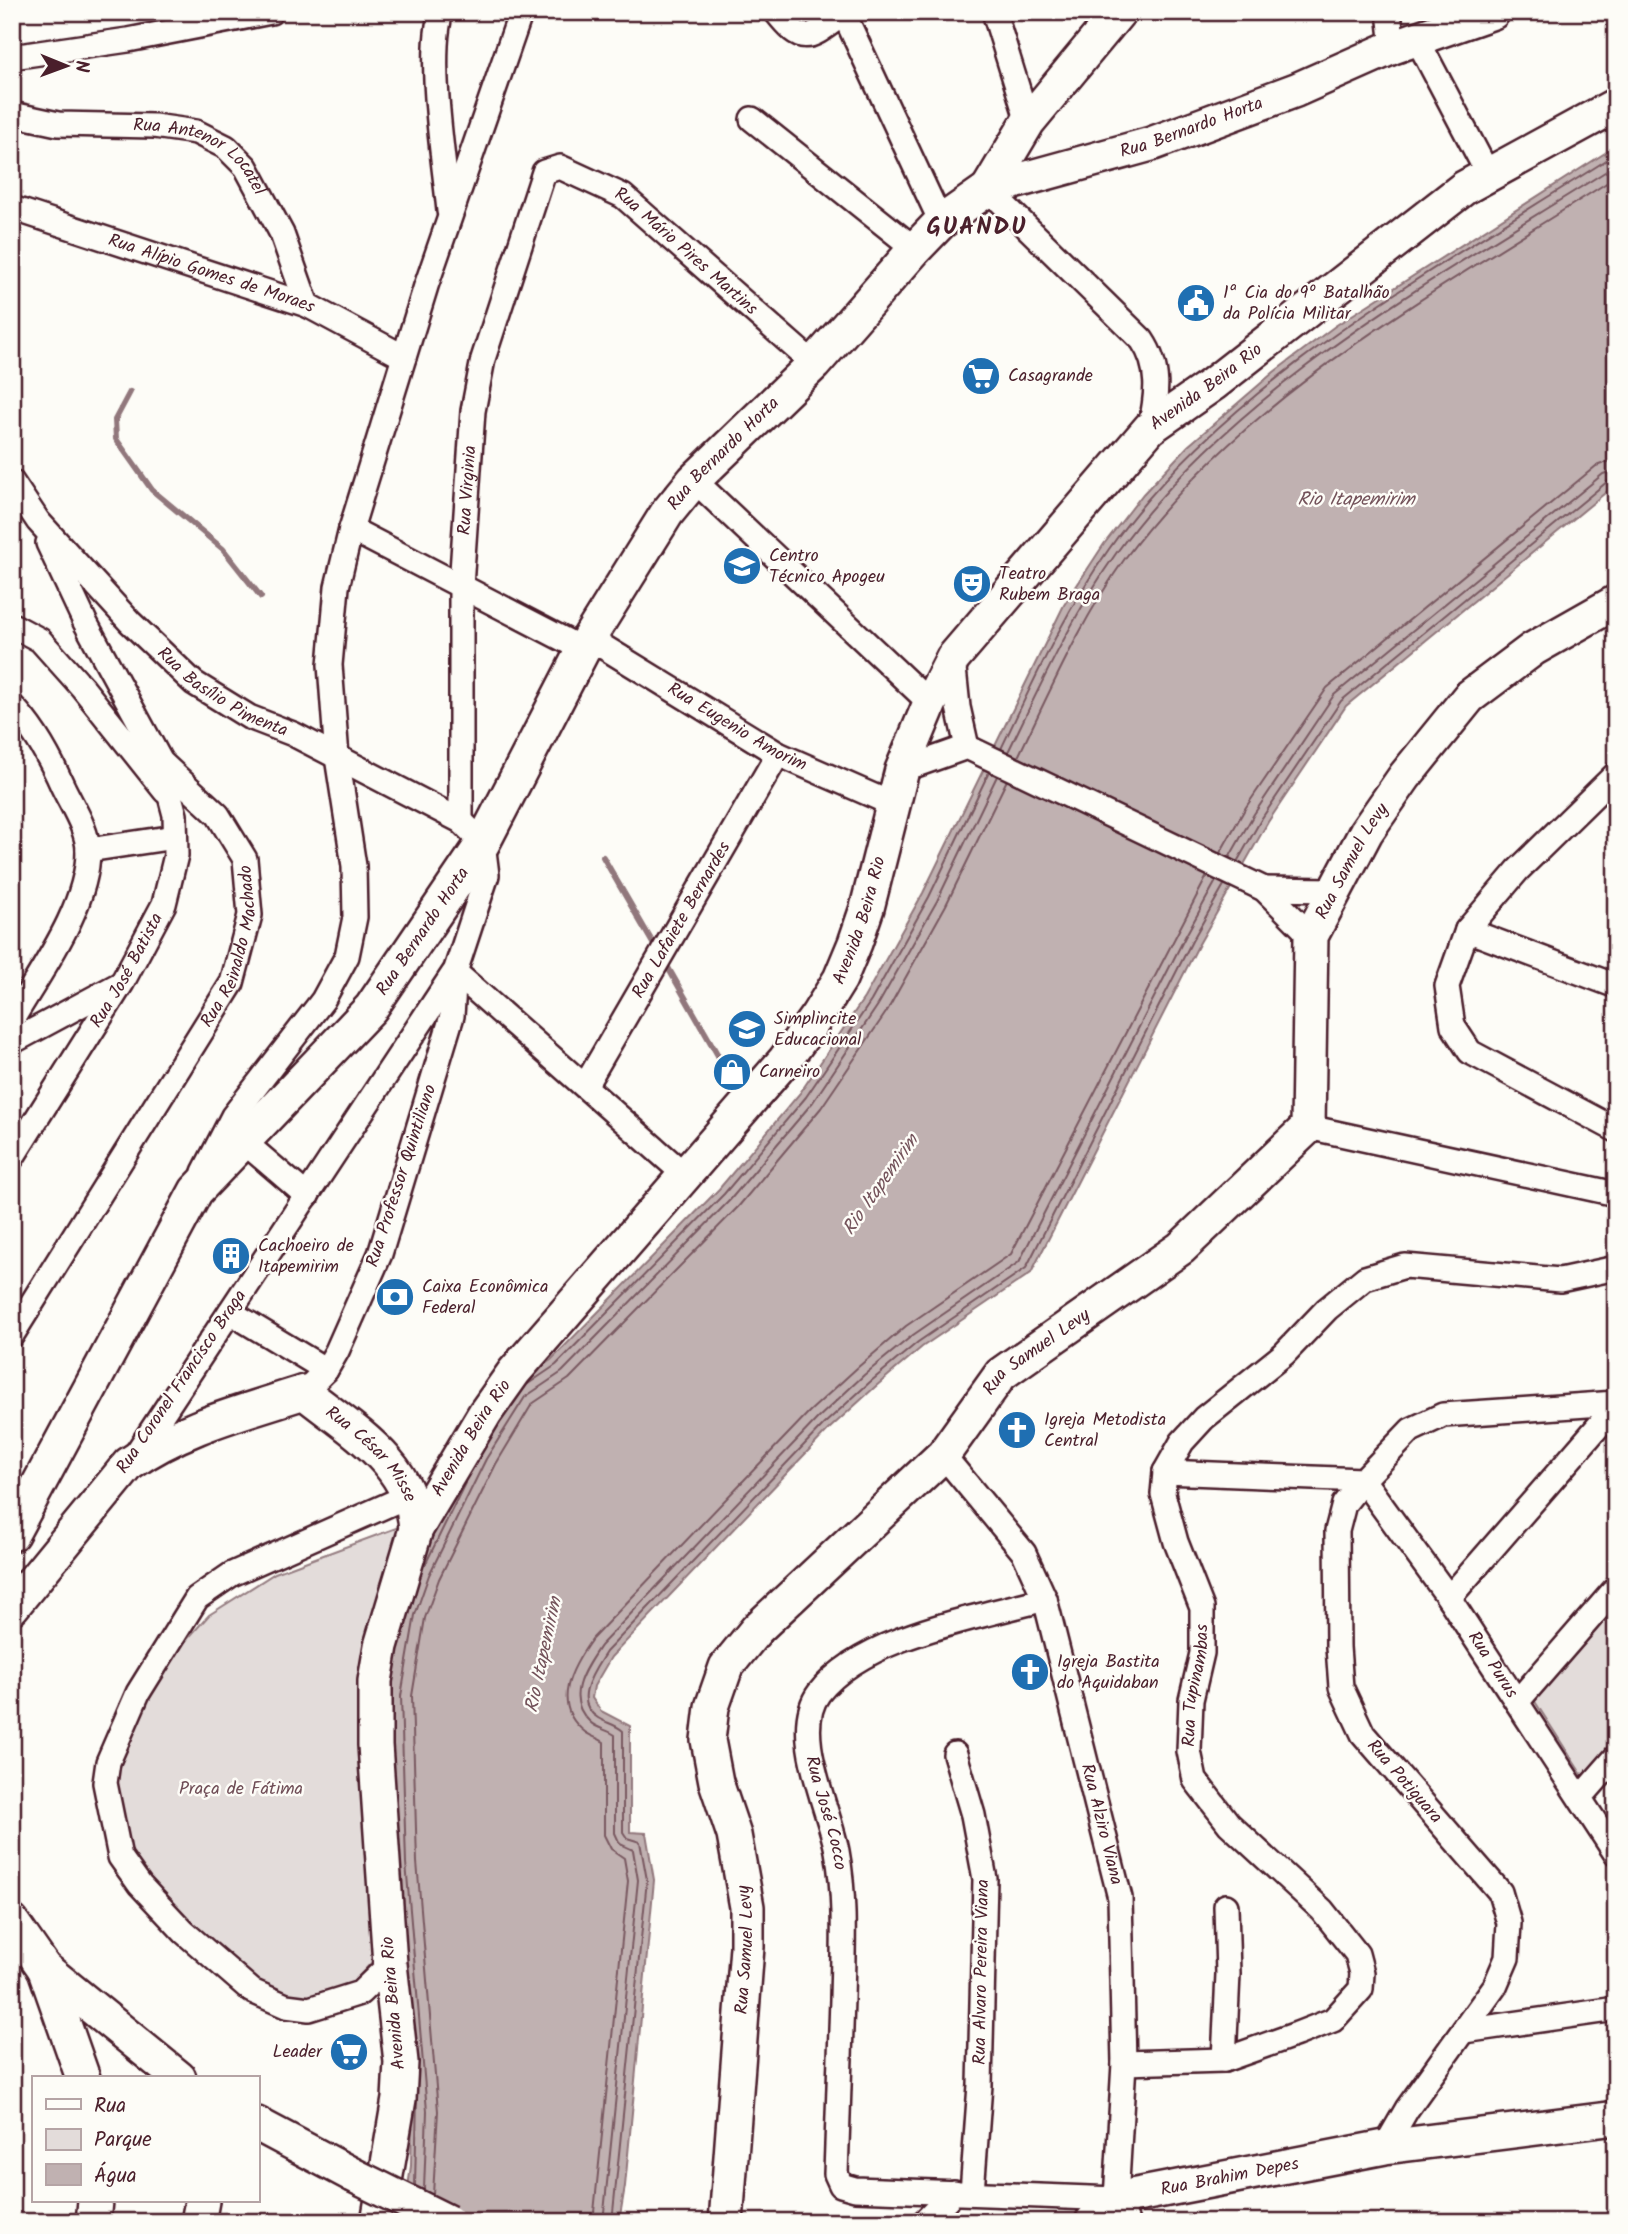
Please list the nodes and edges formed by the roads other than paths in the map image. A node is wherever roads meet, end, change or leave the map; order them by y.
1 (271, 12) edge
2 (441, 12) edge
3 (521, 12) edge
4 (776, 12) edge
5 (993, 12) edge
6 (1119, 12) edge
7 (1389, 12) edge
8 (1493, 12) edge
9 (843, 13) edge
10 (1405, 43) junction
11 (12, 57) edge
12 (1616, 105) edge
13 (12, 114) edge
14 (752, 119) dead end
15 (1028, 122) junction
16 (544, 172) joint
17 (1488, 174) junction
18 (988, 189) junction
19 (12, 208) edge
20 (450, 219) junction
21 (942, 222) junction
22 (915, 249) junction
23 (307, 305) junction
24 (404, 356) junction
25 (814, 364) junction
26 (1150, 428) junction
27 (694, 480) junction
28 (12, 482) edge
29 (38, 521) junction
30 (351, 529) junction
31 (461, 586) junction
32 (1616, 602) edge
33 (12, 625) edge
34 (586, 644) junction
35 (953, 658) junction
36 (930, 703) junction
37 (12, 706) edge
38 (970, 749) junction
39 (778, 754) junction
40 (337, 757) junction
41 (161, 762) junction
42 (902, 769) junction
43 (1616, 775) edge
44 (170, 797) junction
45 (891, 804) junction
46 (472, 832) junction
47 (176, 837) junction
48 (88, 850) junction
49 (1261, 887) junction
50 (1333, 890) junction
51 (1467, 930) junction
52 (1311, 936) junction
53 (455, 972) junction
54 (1612, 978) edge
55 (122, 983) junction
56 (12, 1020) edge
57 (12, 1042) edge
58 (585, 1086) junction
59 (1308, 1127) junction
60 (1616, 1130) edge
61 (244, 1142) junction
62 (12, 1158) edge
63 (685, 1175) junction
64 (196, 1191) junction
65 (1616, 1194) edge
66 (307, 1196) junction
67 (1616, 1268) edge
68 (230, 1312) junction
69 (12, 1335) edge
70 (315, 1381) junction
71 (1616, 1405) edge
72 (943, 1455) junction
73 (129, 1464) junction
74 (1165, 1472) junction
75 (1363, 1480) junction
76 (410, 1495) junction
77 (416, 1529) junction
78 (12, 1534) edge
79 (1616, 1588) edge
80 (1449, 1598) junction
81 (1045, 1599) junction
82 (12, 1607) edge
83 (1517, 1702) junction
84 (955, 1754) dead end
85 (1616, 1757) edge
86 (1581, 1797) junction
87 (1616, 1854) edge
88 (1226, 1906) dead end
89 (12, 1922) edge
90 (390, 1964) junction
91 (44, 1968) junction
92 (1616, 2009) edge
93 (1464, 2031) junction
94 (1224, 2060) junction
95 (1124, 2063) junction
96 (82, 2076) edge
97 (178, 2076) edge
98 (1616, 2118) edge
99 (259, 2125) edge
100 (1385, 2147) junction
101 (841, 2185) joint
102 (963, 2192) junction
103 (95, 2202) edge
104 (202, 2202) edge
105 (1122, 2211) edge
106 (93, 2222) edge
107 (198, 2222) edge
108 (378, 2222) edge
109 (447, 2222) edge
110 (726, 2222) edge
111 (924, 2222) edge
112 (1092, 2222) edge

1 - 11 street
2 - 20 street
3 - 20 street
4 - 9 street
5 - 15 street
6 - 15 main road
7 - 10 street
8 - 10 main road, Rua Bernardo Horta
9 - 21 street
10 - 17 street
10 - 18 main road, Rua Bernardo Horta
12 - 17 main road, Avenida Beira Rio
13 - 23 street, Rua Antenor Locatel
14 - 22 street
15 - 18 main road
16 - 25 street, Rua Mário Pires Martins
16 - 31 street, Rua Virginia
17 - 26 main road, Avenida Beira Rio
18 - 21 main road, Rua Bernardo Horta
18 - 26 street
19 - 23 street, Rua Alípio Gomes de Moraes
20 - 24 street
21 - 22 main road, Rua Bernardo Horta
22 - 25 main road, Rua Bernardo Horta
23 - 24 street, Rua Alípio Gomes de Moraes
24 - 30 street
25 - 27 main road, Rua Bernardo Horta
26 - 35 main road, Avenida Beira Rio
27 - 34 main road, Rua Bernardo Horta
27 - 36 street
28 - 29 street, Rua Basílio Pimenta
29 - 40 street, Rua Basílio Pimenta
29 - 41 street, Rua Reinaldo Machado
30 - 31 street, Rua Eugenio Amorim
30 - 40 street
31 - 34 street, Rua Eugenio Amorim
31 - 46 street, Rua Virginia
32 - 50 main road, Rua Samuel Levy
33 - 44 street
34 - 39 street, Rua Eugenio Amorim
34 - 46 main road, Rua Bernardo Horta
35 - 36 main road, Avenida Beira Rio
35 - 38 street
36 - 42 main road, Avenida Beira Rio
37 - 48 street
38 - 42 street
38 - 49 street
39 - 45 street, Rua Eugenio Amorim
39 - 58 street, Rua Lafaiete Bernardes
40 - 46 street, Rua Basílio Pimenta
40 - 64 street
41 - 44 street, Rua José Batista
41 - 69 street, Rua Reinaldo Machado
42 - 45 main road, Avenida Beira Rio
43 - 51 street
44 - 47 street, Rua José Batista
45 - 63 main road, Avenida Beira Rio
46 - 53 street, Rua Professor Quintiliano
46 - 61 main road, Rua Bernardo Horta
47 - 48 street
47 - 55 street, Rua José Batista
48 - 56 street
49 - 50 street
49 - 52 street
50 - 52 main road, Rua Samuel Levy
51 - 54 street
51 - 60 street
52 - 59 main road, Rua Samuel Levy
53 - 58 street
53 - 66 street, Rua Coronel Francisco Braga
53 - 70 street, Rua Professor Quintiliano
55 - 57 street
55 - 62 street, Rua José Batista
58 - 63 street
59 - 65 street
59 - 72 main road, Rua Samuel Levy
61 - 64 main road, Rua Bernardo Horta
61 - 66 street
63 - 77 main road, Avenida Beira Rio
64 - 78 main road, Rua Bernardo Horta
66 - 68 street, Rua Coronel Francisco Braga
67 - 74 street
68 - 70 street
68 - 73 street, Rua Coronel Francisco Braga
70 - 73 main road
70 - 76 main road, Rua César Misse
71 - 75 street, Rua Potiguara
71 - 80 street
72 - 81 street, Rua Alziro Viana
72 - 110 main road, Rua Samuel Levy
73 - 82 main road, Rua Coronel Francisco Braga
74 - 75 street
74 - 94 street, Rua Tupinambas
75 - 80 street, Rua Purus
75 - 93 street, Rua Potiguara
76 - 77 main road, Rua César Misse
76 - 90 street
77 - 90 main road, Avenida Beira Rio
79 - 83 street
80 - 83 street, Rua Purus
81 - 95 street, Rua Alziro Viana
81 - 101 street, Rua José Cocco
83 - 86 street, Rua Purus
84 - 102 street, Rua Alvaro Pereira Viana
85 - 86 street
86 - 87 street, Rua Purus
88 - 94 street
89 - 91 main road
90 - 108 main road, Avenida Beira Rio
91 - 96 main road
91 - 97 main road
92 - 93 street
93 - 100 street, Rua Potiguara
94 - 95 street, Rua Tupinambas
95 - 105 street, Rua Alziro Viana
98 - 100 main road, Rua Brahim Depes
99 - 109 main road, bridge
100 - 105 main road, Rua Brahim Depes
101 - 102 street, Rua Brahim Depes
102 - 105 street, Rua Brahim Depes
102 - 111 street
103 - 106 main road
104 - 107 main road
105 - 112 main road

